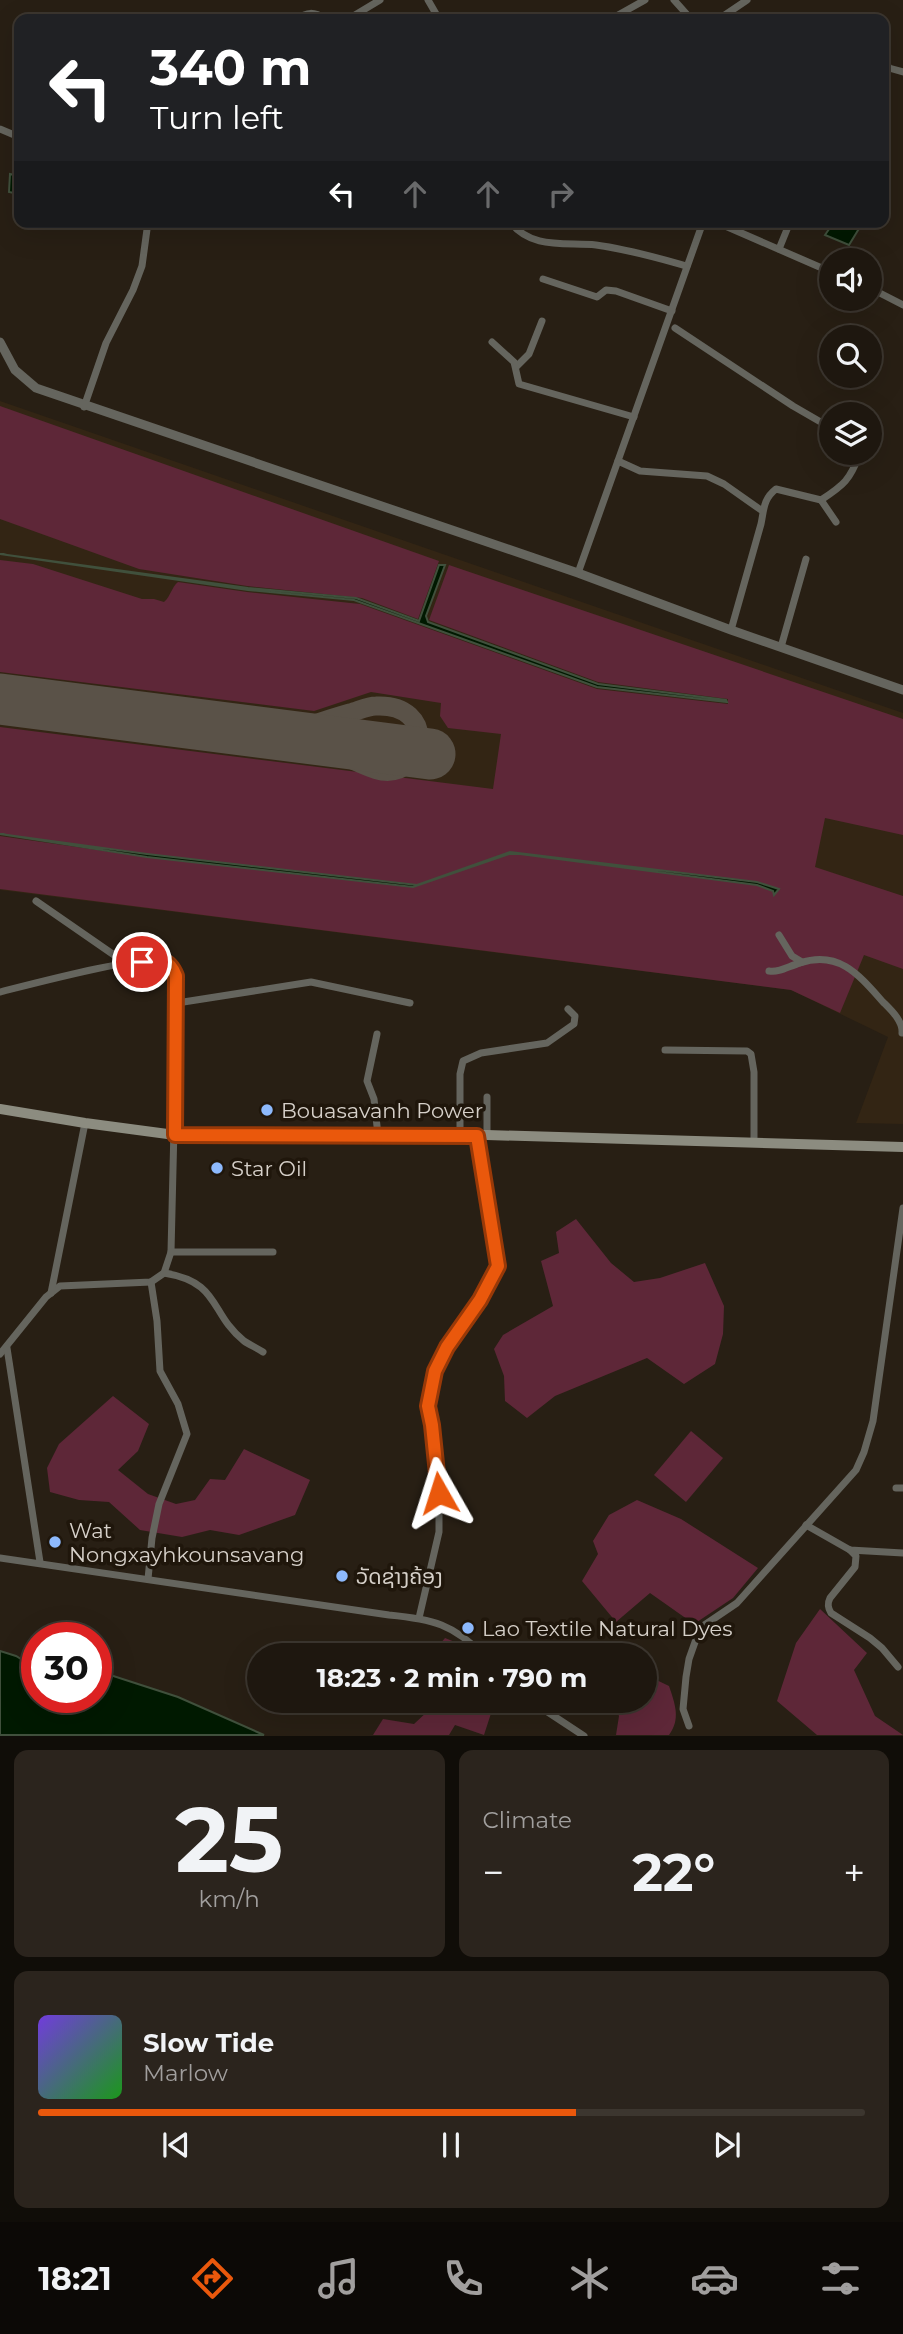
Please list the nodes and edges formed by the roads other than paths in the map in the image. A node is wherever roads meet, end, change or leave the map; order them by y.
1 (380, 0) edge
2 (645, 0) edge
3 (747, 0) edge
4 (357, 14) edge
5 (620, 14) edge
6 (726, 14) edge
7 (147, 228) edge
8 (516, 228) edge
9 (701, 228) edge
10 (730, 228) edge
11 (788, 228) edge
12 (779, 250) junction
13 (688, 266) junction
14 (819, 267) edge
15 (543, 279) dead end
16 (882, 294) edge
17 (903, 305) edge
18 (671, 311) junction
19 (542, 321) dead end
20 (675, 328) dead end
21 (0, 342) edge
22 (492, 342) dead end
23 (516, 367) junction
24 (84, 407) junction
25 (634, 417) junction
26 (819, 421) edge
27 (618, 461) junction
28 (856, 465) edge
29 (821, 500) junction
30 (761, 510) junction
31 (836, 522) dead end
32 (806, 559) dead end
33 (578, 573) junction
34 (732, 630) junction
35 (781, 647) junction
36 (903, 690) edge
37 (36, 901) dead end
38 (779, 934) dead end
39 (802, 962) junction
40 (127, 964) junction
41 (769, 971) dead end
42 (0, 992) edge
43 (177, 1003) junction
44 (410, 1003) dead end
45 (568, 1009) dead end
46 (902, 1033) edge
47 (377, 1034) dead end
48 (665, 1050) dead end
49 (487, 1097) dead end
50 (0, 1109) edge
51 (85, 1123) junction
52 (175, 1135) junction
53 (378, 1135) junction
54 (482, 1135) junction
55 (460, 1136) junction
56 (754, 1143) junction
57 (903, 1147) edge
58 (903, 1208) edge
59 (901, 1229) edge
60 (171, 1252) junction
61 (273, 1252) dead end
62 (164, 1273) junction
63 (151, 1282) junction
64 (51, 1293) junction
65 (7, 1348) junction
66 (263, 1352) dead end
67 (0, 1354) edge
68 (806, 1525) junction
69 (850, 1550) junction
70 (903, 1553) edge
71 (0, 1558) edge
72 (40, 1562) junction
73 (148, 1579) junction
74 (419, 1618) junction
75 (472, 1643) edge
76 (898, 1667) dead end
77 (550, 1713) edge
78 (689, 1726) dead end
79 (584, 1735) edge

1 - 4 street
2 - 5 street
3 - 6 street
7 - 24 street
8 - 13 street
9 - 13 street
10 - 12 street
11 - 12 street
12 - 14 street
13 - 18 street
15 - 18 street
16 - 17 street
18 - 25 street
19 - 23 street
20 - 26 street
21 - 24 street
22 - 23 street
23 - 25 street
24 - 33 street
25 - 27 street
27 - 30 street
27 - 33 street
28 - 29 street
29 - 30 street
29 - 31 street
30 - 34 street
32 - 35 street
33 - 34 street
34 - 35 street
35 - 36 street
37 - 40 street
38 - 39 street
39 - 41 street
39 - 46 street
40 - 42 street
40 - 43 street
43 - 44 street
43 - 52 street
45 - 55 street
47 - 53 street
48 - 56 street
49 - 54 street
50 - 51 main road
51 - 52 main road
51 - 64 street
52 - 53 main road
52 - 60 street
53 - 55 main road
54 - 55 main road
54 - 56 main road
54 - 74 street
56 - 57 main road
58 - 59 street
59 - 68 street
60 - 61 street
60 - 62 street
62 - 63 street
62 - 66 street
63 - 64 street
63 - 73 street
64 - 65 street
65 - 67 street
65 - 72 street
68 - 69 street
68 - 78 street
69 - 70 street
69 - 76 street
71 - 72 street
72 - 73 street
73 - 74 street
74 - 75 street
77 - 79 street

